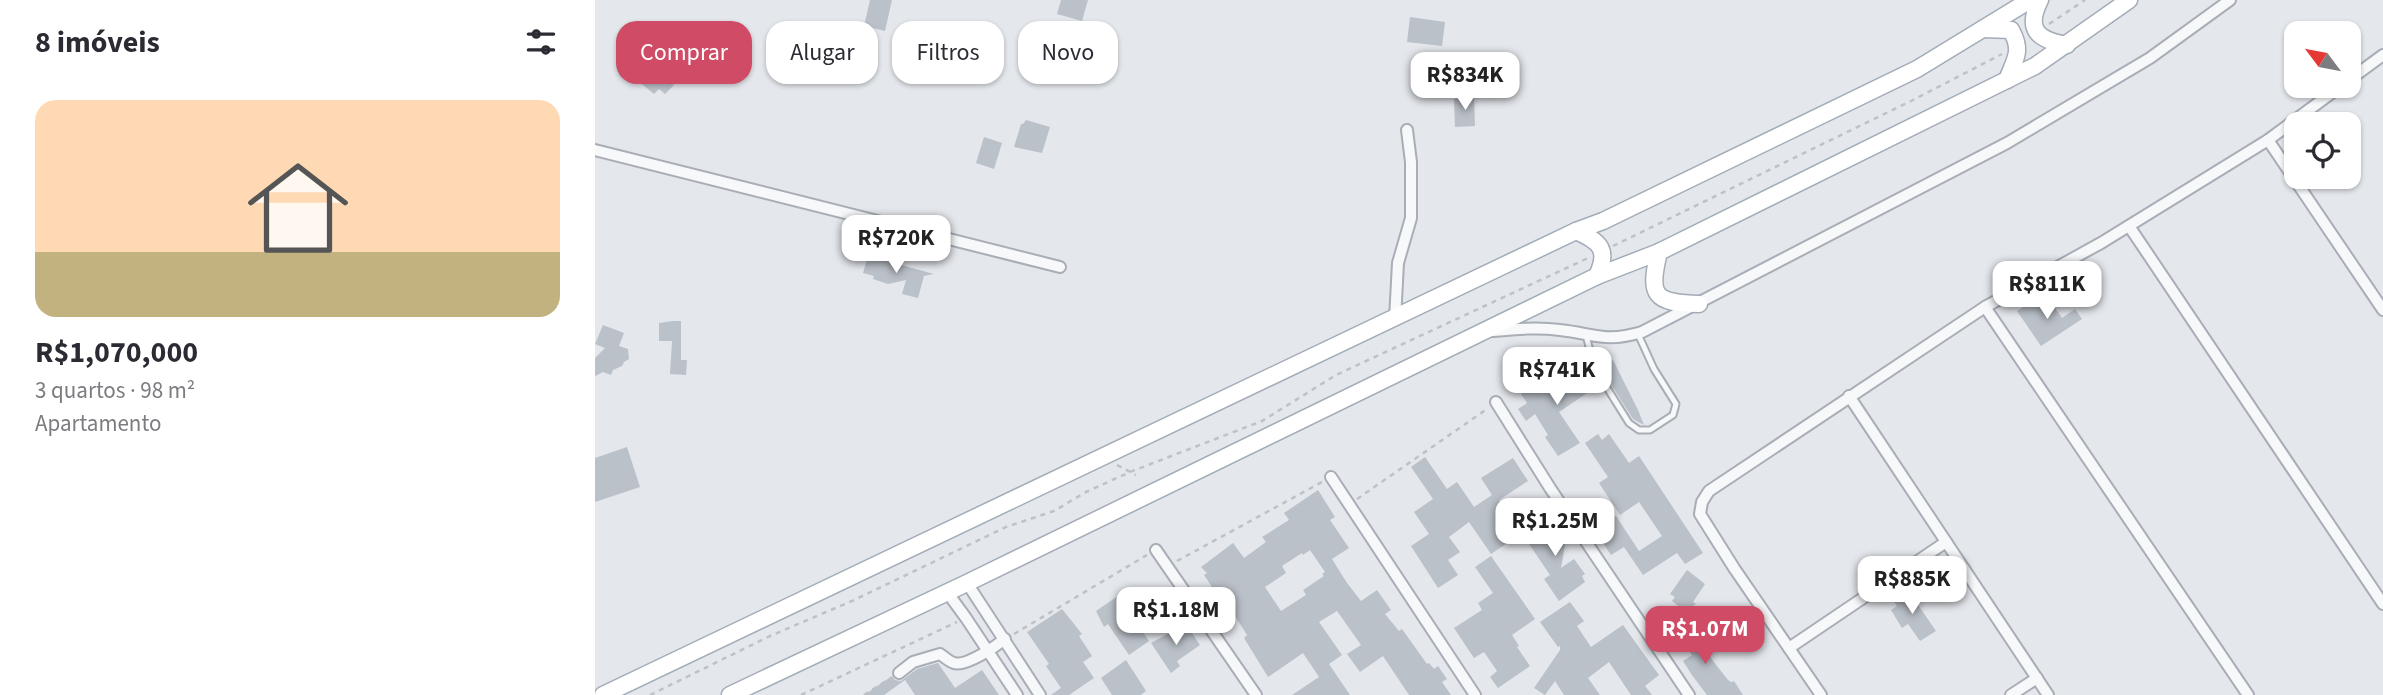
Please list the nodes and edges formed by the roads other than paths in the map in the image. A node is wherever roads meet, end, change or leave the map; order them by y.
1 (2030, 0) edge
2 (2040, 0) edge
3 (2129, 0) edge
4 (2230, 0) edge
5 (1983, 29) junction
6 (2067, 45) junction
7 (2383, 55) edge
8 (2361, 71) edge
9 (2007, 79) junction
10 (2325, 98) edge
11 (1407, 130) dead end
12 (2268, 140) junction
13 (595, 150) edge
14 (2129, 226) junction
15 (1576, 231) junction
16 (1659, 252) junction
17 (1060, 267) dead end
18 (1597, 276) junction
19 (1699, 304) junction
20 (1985, 307) junction
21 (2383, 310) edge
22 (1395, 318) junction
23 (1480, 332) junction
24 (1638, 334) junction
25 (1586, 335) junction
26 (1849, 396) junction
27 (1496, 402) road end
28 (1331, 477) road end
29 (1946, 542) junction
30 (1157, 550) road end
31 (967, 583) junction
32 (947, 592) junction
33 (2383, 604) edge
34 (985, 608) junction
35 (966, 618) junction
36 (1005, 639) junction
37 (1789, 648) junction
38 (987, 652) junction
39 (899, 673) road end
40 (2037, 678) junction
41 (603, 695) edge
42 (730, 695) edge
43 (1017, 695) edge
44 (1040, 695) edge
45 (1256, 695) edge
46 (1475, 695) edge
47 (1689, 695) edge
48 (1821, 695) edge
49 (2011, 695) edge
50 (2048, 695) edge
51 (2248, 695) edge

1 - 5 main road
2 - 6 main road
3 - 6 main road
4 - 19 street
5 - 9 main road
5 - 15 main road
6 - 9 main road
7 - 8 street
9 - 16 main road
10 - 12 street
11 - 22 street
12 - 14 street
12 - 21 street
13 - 17 street
14 - 20 street
14 - 33 street
15 - 18 main road
15 - 22 main road
16 - 18 main road
16 - 19 main road
18 - 23 main road
19 - 24 street
20 - 26 street
20 - 51 street
22 - 41 main road
23 - 25 street
23 - 31 main road
24 - 25 street
24 - 25 lane
26 - 29 street
26 - 37 street
27 - 47 street
28 - 46 street
29 - 37 street
29 - 40 street
30 - 45 street
31 - 32 main road
31 - 34 street
32 - 35 street
32 - 42 main road
34 - 35 street
34 - 36 street
35 - 38 street
36 - 38 street
36 - 44 street
37 - 48 street
38 - 39 street
38 - 43 street
40 - 49 street
40 - 50 street

